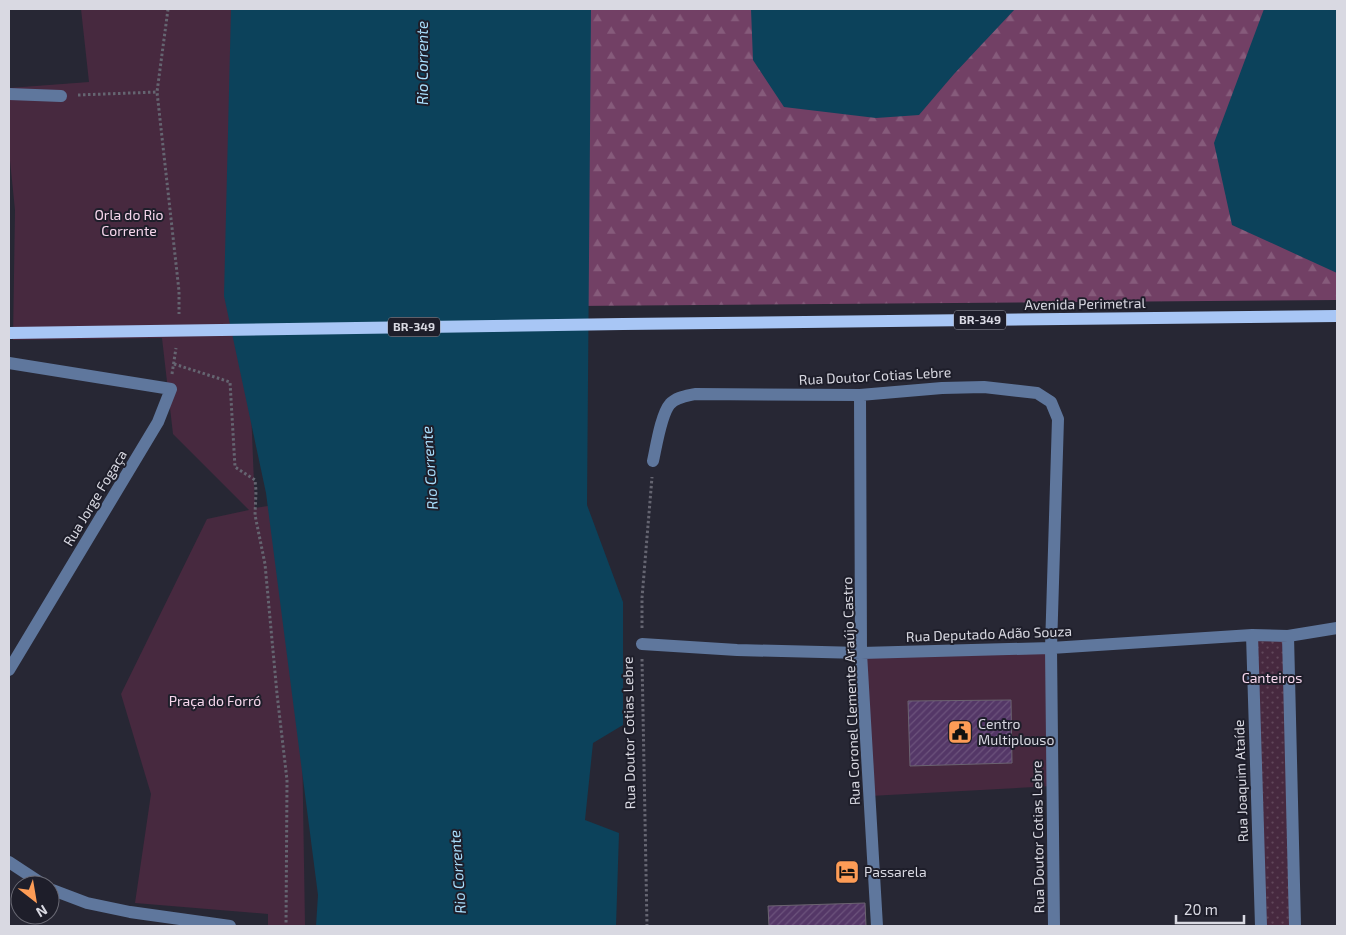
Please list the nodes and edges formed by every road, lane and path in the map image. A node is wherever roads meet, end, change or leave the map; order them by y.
1 (168, 9) edge
2 (157, 92) junction
3 (9, 94) edge
4 (61, 96) joint
5 (1337, 316) edge
6 (179, 331) junction
7 (9, 333) edge
8 (9, 363) edge
9 (174, 364) junction
10 (171, 389) junction
11 (860, 395) junction
12 (653, 462) joint
13 (1337, 628) edge
14 (1252, 635) junction
15 (1288, 636) junction
16 (642, 644) junction
17 (1051, 648) junction
18 (861, 653) junction
19 (9, 670) edge
20 (9, 862) edge
21 (29, 875) edge
22 (60, 893) edge
23 (230, 926) edge
24 (286, 926) edge
25 (647, 926) edge
26 (877, 926) edge
27 (1054, 926) edge
28 (1261, 926) edge
29 (1295, 926) edge

1 - 2 path
2 - 4 path
2 - 6 path
3 - 4 street
5 - 6 main road, Avenida Perimetral / BR-349
6 - 7 main road, BR-349
6 - 9 path
8 - 10 street
9 - 10 path
9 - 24 path
10 - 19 street, Rua Jorge Fogaça
11 - 12 street, Rua Doutor Cotias Lebre
11 - 17 street, Rua Doutor Cotias Lebre
11 - 18 street, Rua Coronel Clemente Araújo Castro
12 - 16 path, Rua Doutor Cotias Lebre
13 - 15 street, Rua Deputado Adão Souza
14 - 15 street, Rua Deputado Adão Souza
14 - 17 street, Rua Deputado Adão Souza
14 - 28 street, Rua Joaquim Ataíde
15 - 29 street
16 - 18 street, Rua Deputado Adão Souza
16 - 25 path, Rua Doutor Cotias Lebre
17 - 18 street, Rua Deputado Adão Souza
17 - 27 street, Rua Doutor Cotias Lebre
18 - 26 street, Rua Coronel Clemente Araújo Castro
20 - 21 street
22 - 23 street

